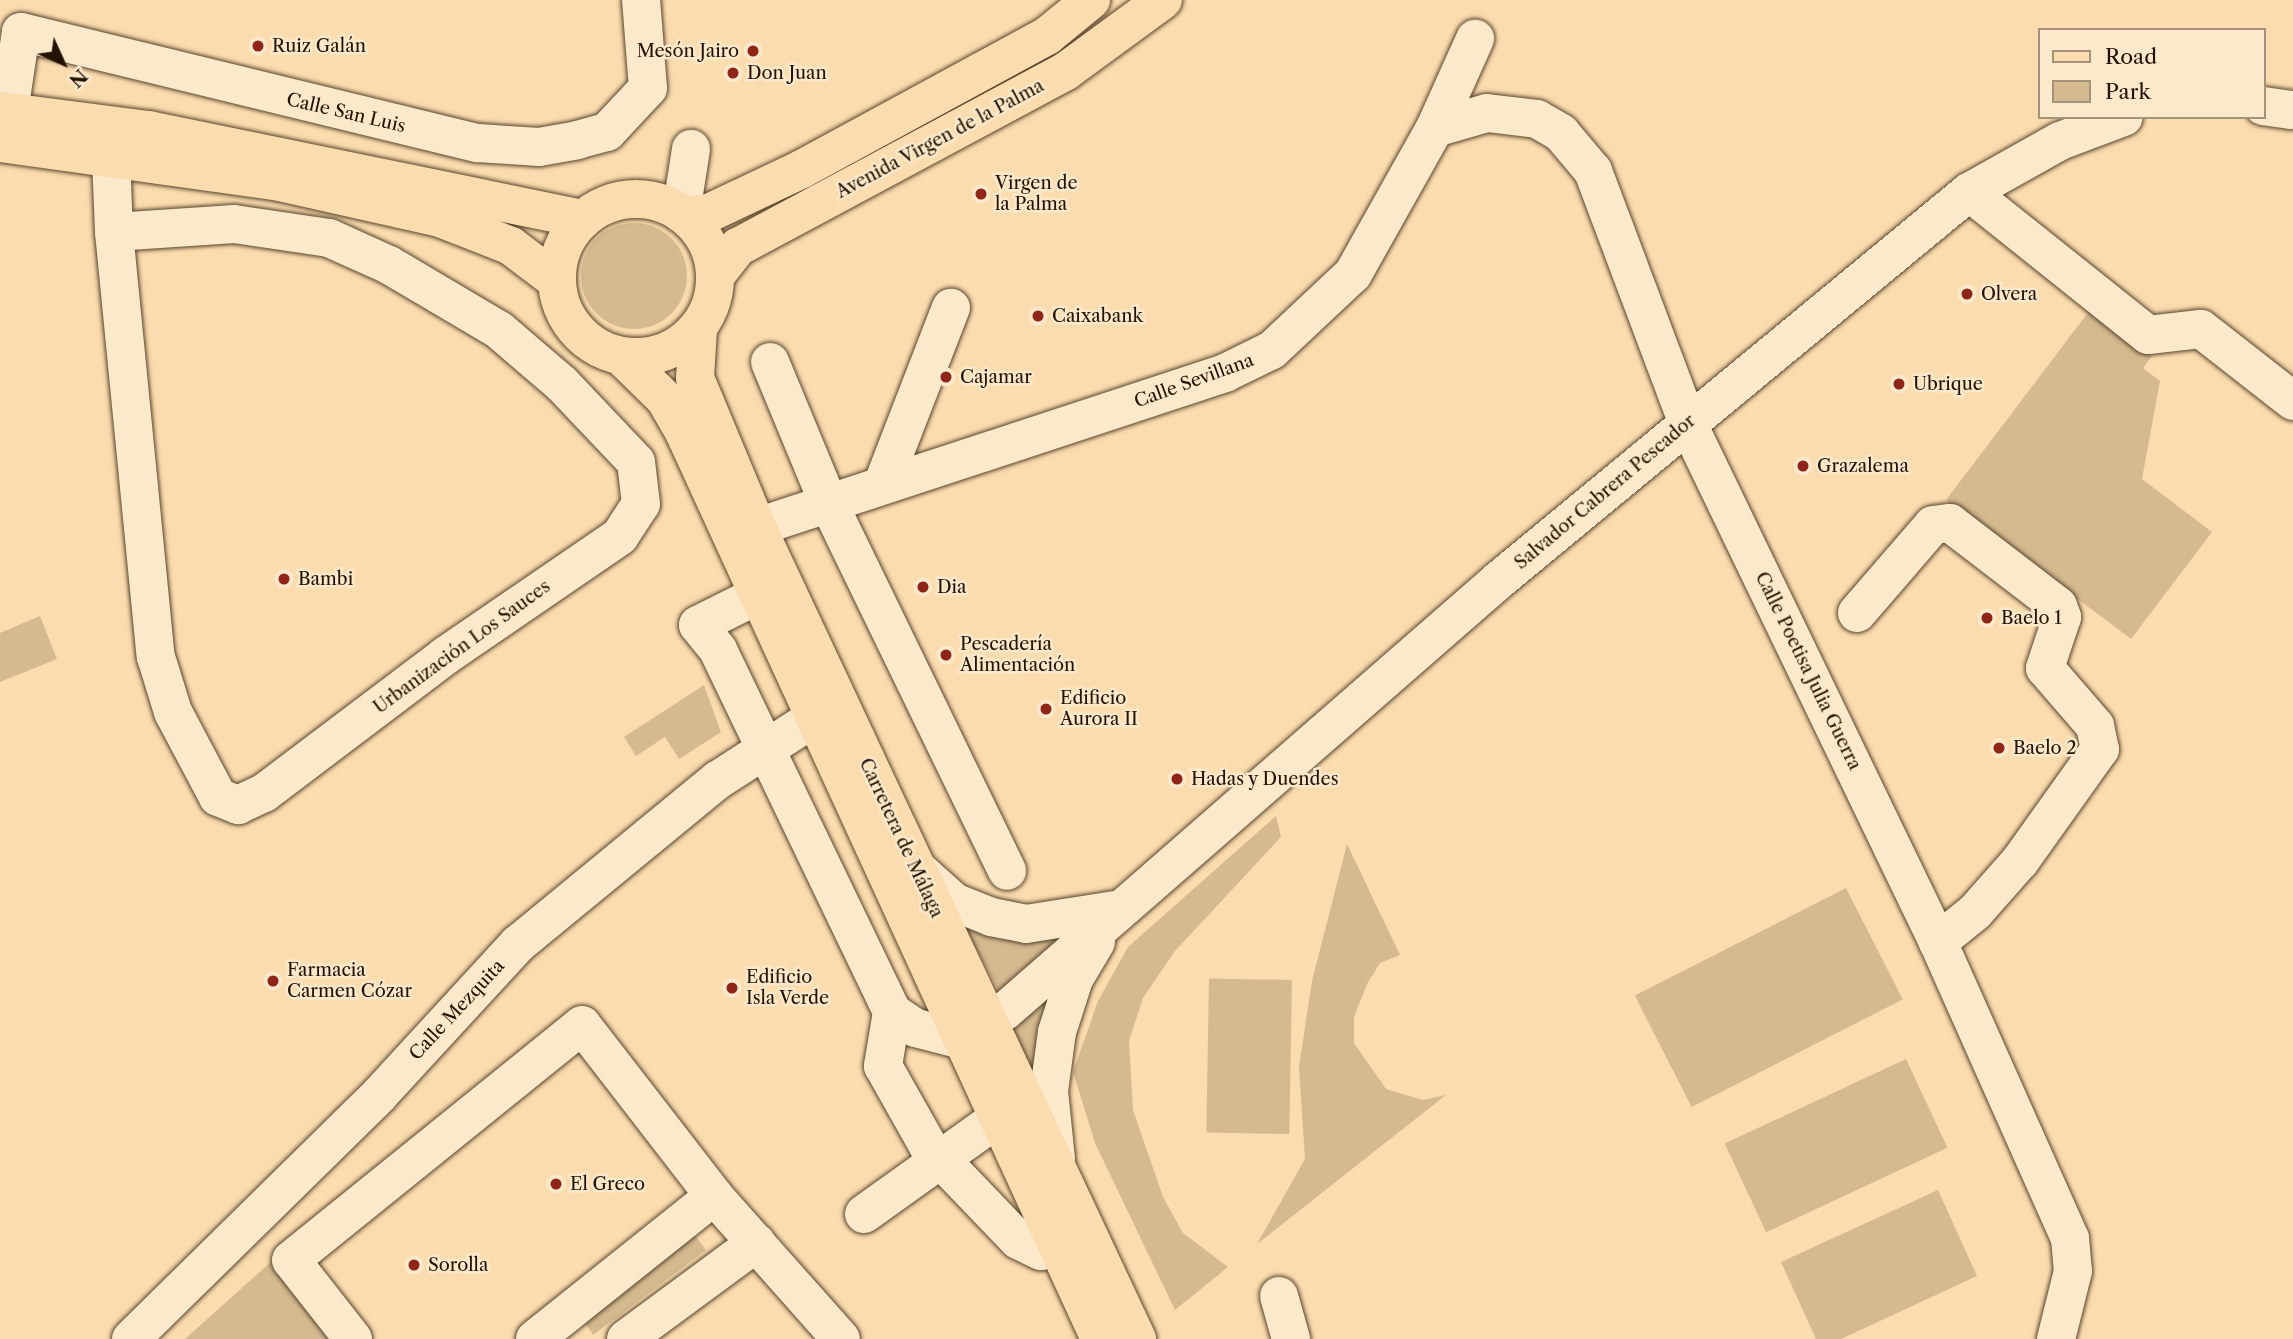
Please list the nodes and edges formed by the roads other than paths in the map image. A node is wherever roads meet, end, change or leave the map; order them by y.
1 (641, 0) edge
2 (1091, 0) edge
3 (1158, 3) edge
4 (1475, 39) dead end
5 (2265, 106) edge
6 (2293, 110) edge
7 (2119, 119) edge
8 (3, 122) edge
9 (1435, 128) junction
10 (691, 149) dead end
11 (111, 157) junction
12 (1969, 192) junction
13 (684, 214) junction
14 (583, 219) junction
15 (114, 232) junction
16 (716, 275) junction
17 (556, 280) junction
18 (951, 307) dead end
19 (698, 329) junction
20 (622, 357) junction
21 (770, 362) dead end
22 (2293, 401) edge
23 (1688, 424) junction
24 (883, 484) junction
25 (828, 502) junction
26 (757, 527) junction
27 (758, 595) junction
28 (1857, 613) dead end
29 (814, 719) junction
30 (766, 747) junction
31 (914, 866) junction
32 (1007, 871) dead end
33 (1115, 910) junction
34 (1938, 942) junction
35 (892, 1013) junction
36 (975, 1030) junction
37 (998, 1118) junction
38 (941, 1158) junction
39 (1062, 1185) junction
40 (714, 1196) junction
41 (864, 1214) dead end
42 (756, 1243) junction
43 (1057, 1247) junction
44 (1279, 1296) dead end
45 (131, 1339) edge
46 (353, 1339) edge
47 (535, 1339) edge
48 (626, 1339) edge
49 (841, 1339) edge
50 (1100, 1339) edge
51 (1137, 1339) edge
52 (1291, 1339) edge
53 (2056, 1339) edge

1 - 8 street, Calle San Luis
2 - 13 main road
3 - 16 main road, Avenida Virgen de la Palma
4 - 9 street, Calle Sevillana
5 - 6 street
7 - 12 street, Salvador Cabrera Pescador
8 - 11 main road
8 - 14 main road
9 - 23 street, Calle Poetisa Julia Guerra
9 - 24 street, Calle Sevillana
10 - 13 street
11 - 15 street, Urbanización Los Sauces
11 - 17 main road
12 - 22 street
12 - 23 street, Salvador Cabrera Pescador
13 - 14 main road
13 - 16 main road
14 - 17 main road
15 - 15 street, Urbanización Los Sauces
16 - 19 main road
17 - 20 main road
18 - 24 street
19 - 20 main road
19 - 26 main road, Carretera de Málaga
20 - 27 main road, Carretera de Málaga
21 - 25 street
23 - 33 street, Salvador Cabrera Pescador
23 - 34 street, Calle Poetisa Julia Guerra
24 - 25 street, Calle Sevillana
25 - 26 street, Calle Sevillana
25 - 32 street
26 - 31 main road, Carretera de Málaga
27 - 29 main road, Carretera de Málaga
27 - 30 street
28 - 34 street
29 - 30 street, Calle Mezquita
29 - 36 main road, Carretera de Málaga
30 - 35 street
30 - 45 street, Calle Mezquita
31 - 33 street
31 - 36 main road, Carretera de Málaga
33 - 36 street, Salvador Cabrera Pescador
33 - 39 street, Salvador Cabrera Pescador
34 - 53 street, Calle Poetisa Julia Guerra
35 - 36 street
35 - 38 street
36 - 37 main road, Carretera de Málaga
36 - 39 main road, Carretera de Málaga
37 - 38 street
37 - 43 main road, Carretera de Málaga
38 - 41 street
38 - 43 street
39 - 51 main road, Carretera de Málaga
40 - 42 street
40 - 46 street
40 - 47 street
42 - 48 street
42 - 49 street
43 - 50 main road, Carretera de Málaga
44 - 52 street

